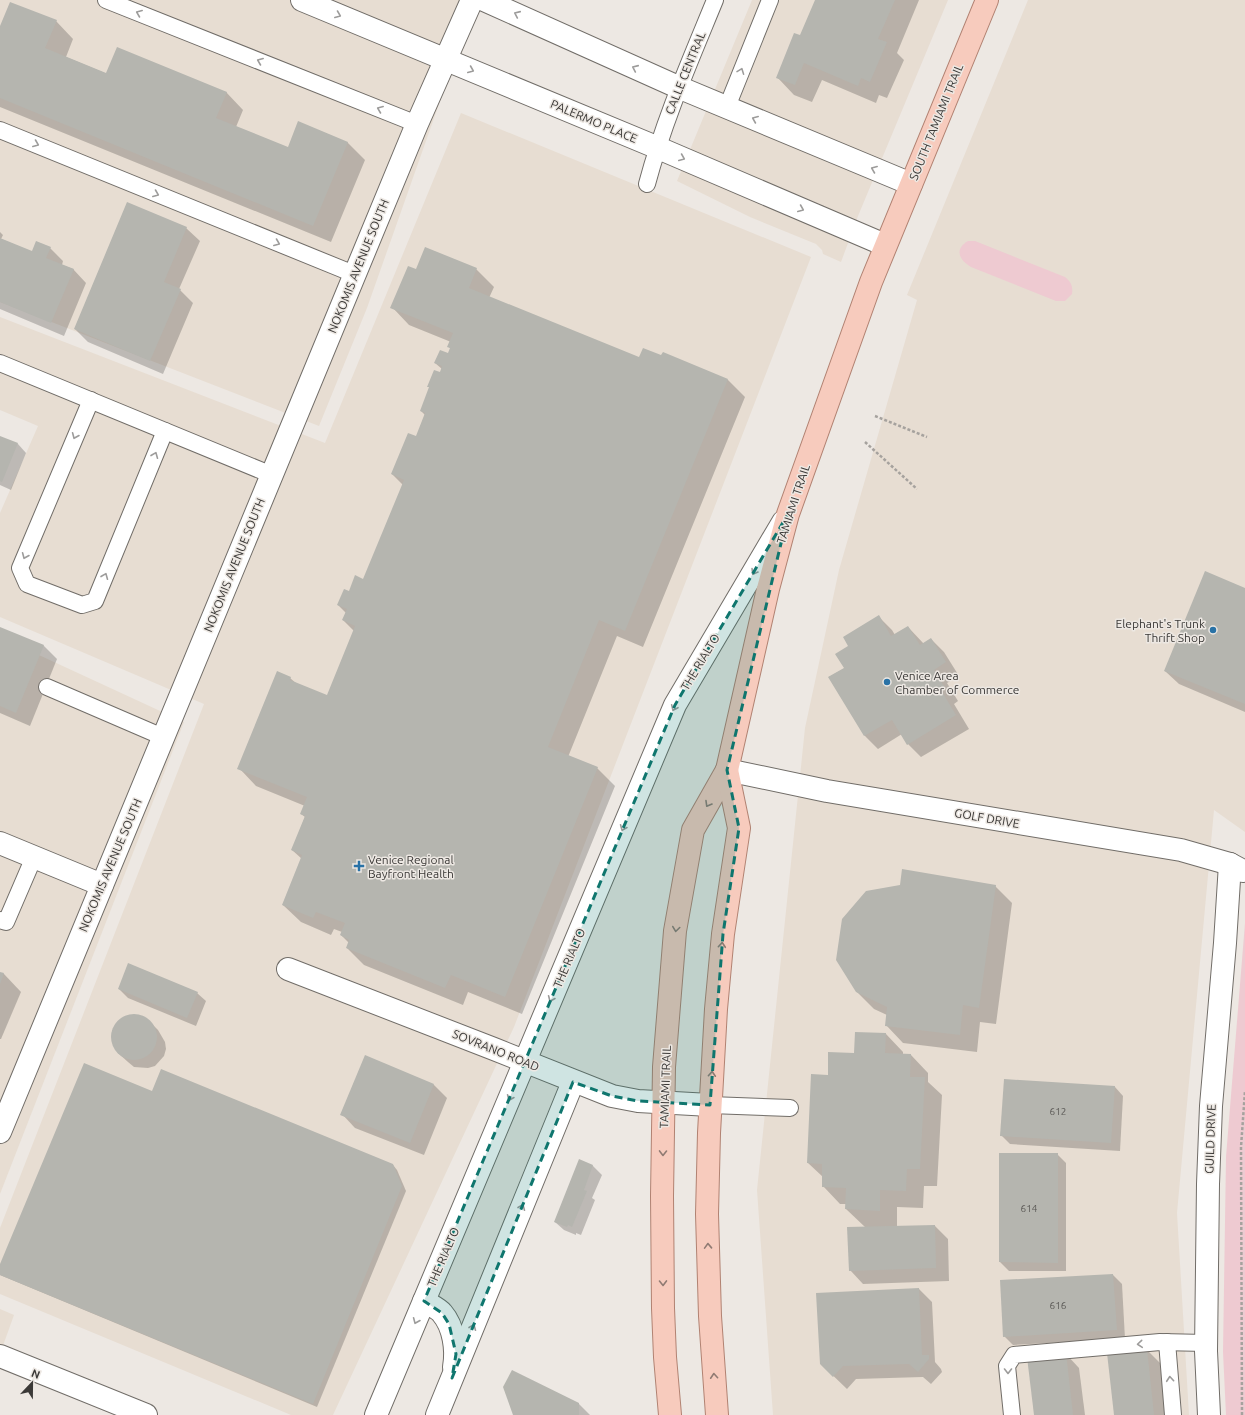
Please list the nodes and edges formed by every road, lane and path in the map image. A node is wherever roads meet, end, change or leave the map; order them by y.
1 (106, 0) edge
2 (302, 0) edge
3 (472, 0) edge
4 (484, 0) edge
5 (716, 0) edge
6 (770, 0) edge
7 (987, 0) edge
8 (446, 59) junction
9 (678, 87) junction
10 (727, 107) junction
11 (417, 124) junction
12 (0, 130) edge
13 (656, 147) junction
14 (647, 184) dead end
15 (911, 184) junction
16 (886, 245) junction
17 (354, 274) junction
18 (0, 363) edge
19 (91, 400) junction
20 (875, 416) dead end
21 (165, 431) junction
22 (927, 437) dead end
23 (865, 442) dead end
24 (272, 475) junction
25 (916, 489) dead end
26 (788, 514) junction
27 (47, 687) dead end
28 (163, 737) junction
29 (727, 770) junction
30 (0, 843) edge
31 (34, 857) junction
32 (1238, 868) edge
33 (102, 885) junction
34 (3, 921) edge
35 (288, 969) dead end
36 (525, 1062) junction
37 (573, 1082) junction
38 (1245, 1092) edge
39 (664, 1102) junction
40 (710, 1104) junction
41 (790, 1108) dead end
42 (2, 1122) edge
43 (424, 1301) junction
44 (1167, 1342) junction
45 (1206, 1343) junction
46 (0, 1356) edge
47 (452, 1378) junction
48 (136, 1413) edge
49 (376, 1415) edge
50 (437, 1415) edge
51 (670, 1415) edge
52 (717, 1415) edge
53 (1012, 1415) edge
54 (1173, 1415) edge
55 (1209, 1415) edge
56 (1242, 1415) edge

11 -> 1 lane
2 -> 8 street, PALERMO PLACE
3 - 8 street, NOKOMIS AVENUE SOUTH
9 -> 4 street
5 - 9 lane, CALLE CENTRAL
10 -> 6 lane
7 - 15 main road, SOUTH TAMIAMI TRAIL
8 - 11 street, NOKOMIS AVENUE SOUTH
8 -> 13 street, PALERMO PLACE
9 - 10 street
9 - 13 lane, CALLE CENTRAL
15 -> 10 street
11 - 17 street, NOKOMIS AVENUE SOUTH
12 -> 17 lane
13 - 14 lane, CALLE CENTRAL
13 -> 16 street, PALERMO PLACE
15 - 16 main road, SOUTH TAMIAMI TRAIL
16 - 26 main road, TAMIAMI TRAIL
17 - 24 street, NOKOMIS AVENUE SOUTH
18 - 19 lane
19 - 21 lane
19 -> 21 lane
20 - 22 path
21 - 24 lane
23 - 25 path
24 - 28 street, NOKOMIS AVENUE SOUTH
26 - 29 main road, TAMIAMI TRAIL
26 -> 36 street, THE RIALTO
27 - 28 lane
28 - 33 street, NOKOMIS AVENUE SOUTH
29 - 32 street, GOLF DRIVE
29 -> 39 main road, TAMIAMI TRAIL
40 -> 29 main road, TAMIAMI TRAIL
30 - 31 street
31 - 33 street
31 - 34 lane
32 - 45 street, GUILD DRIVE
33 - 42 street, NOKOMIS AVENUE SOUTH
35 - 36 street, SOVRANO ROAD
36 - 37 street, SOVRANO ROAD
36 -> 43 street, THE RIALTO
37 - 39 street, SOVRANO ROAD
47 -> 37 street
38 - 56 path
39 - 40 street, SOVRANO ROAD
39 -> 51 main road, TAMIAMI TRAIL
40 - 41 lane
52 -> 40 main road, TAMIAMI TRAIL
43 - 47 street
43 -> 49 street, THE RIALTO
44 - 45 lane
44 -> 53 lane
54 -> 44 lane
45 - 55 street, GUILD DRIVE
46 - 48 street
47 - 50 street

